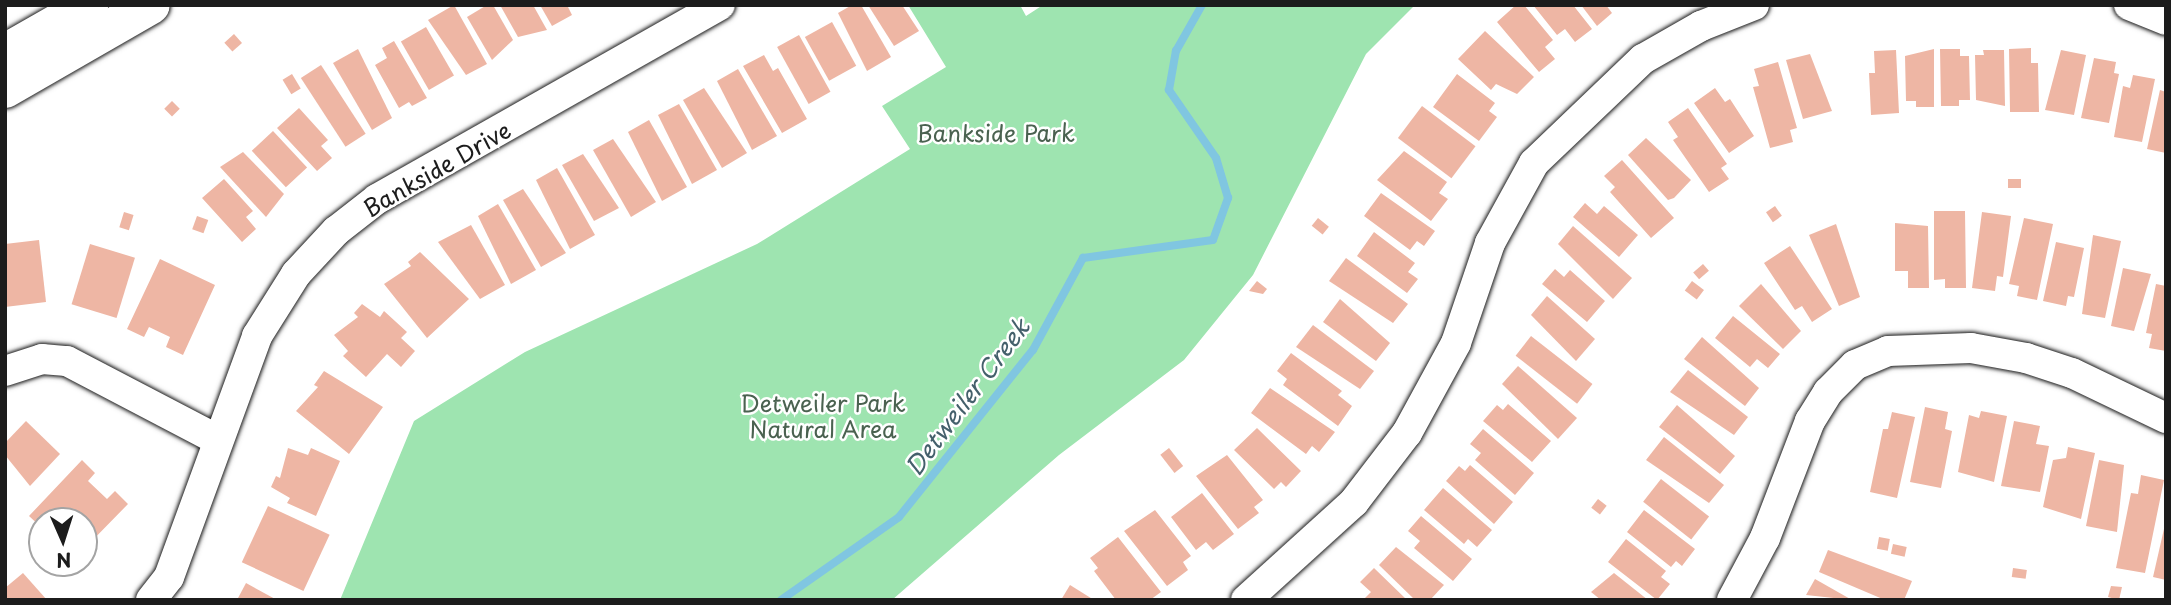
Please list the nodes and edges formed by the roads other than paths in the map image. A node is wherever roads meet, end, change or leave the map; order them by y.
1 (89, 5) edge
2 (151, 5) edge
3 (720, 5) edge
4 (1754, 5) edge
5 (2129, 5) edge
6 (2166, 20) edge
7 (5, 53) edge
8 (5, 89) edge
9 (5, 371) edge
10 (2166, 418) edge
11 (216, 439) junction
12 (151, 600) edge
13 (1246, 600) edge
14 (1732, 600) edge

1 - 7 main road
2 - 8 main road
3 - 11 street, Bankside Drive
4 - 13 street
5 - 6 street
9 - 11 street
10 - 14 street
11 - 12 street, Bankside Drive

